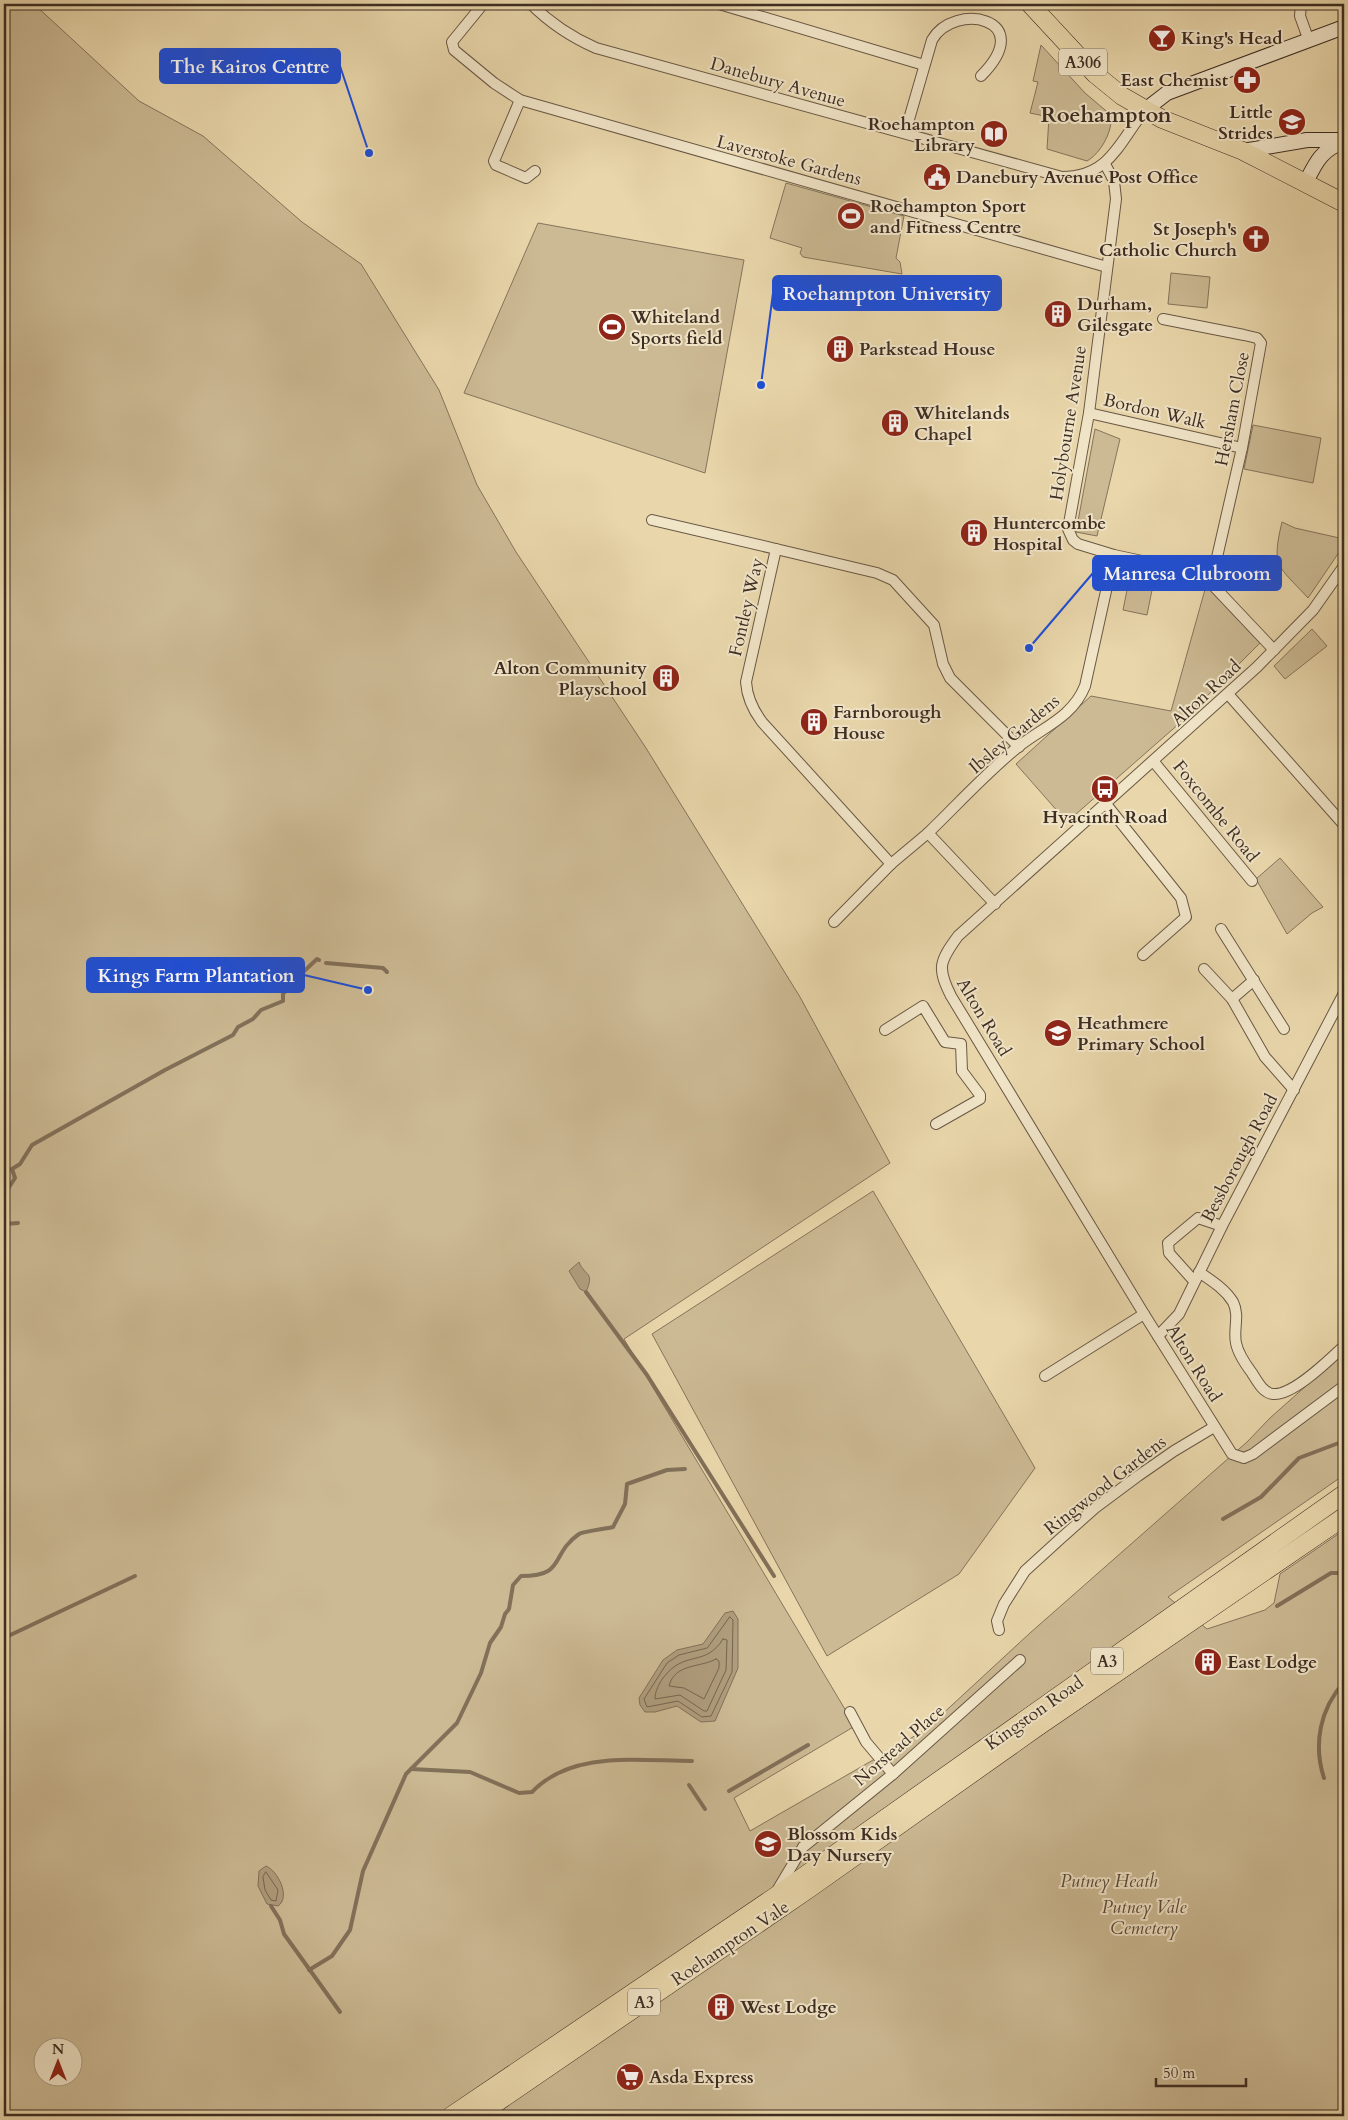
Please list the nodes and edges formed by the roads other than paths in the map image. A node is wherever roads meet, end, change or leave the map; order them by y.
1 (483, 4) edge
2 (531, 4) edge
3 (719, 4) edge
4 (1301, 4) edge
5 (1033, 5) edge
6 (1344, 27) edge
7 (1309, 41) junction
8 (924, 65) junction
9 (981, 76) dead end
10 (520, 100) junction
11 (1145, 110) junction
12 (905, 134) junction
13 (1344, 141) edge
14 (1243, 151) junction
15 (1105, 164) junction
16 (535, 171) dead end
17 (1306, 182) junction
18 (1344, 203) edge
19 (1106, 267) junction
20 (1162, 319) dead end
21 (1089, 413) junction
22 (1242, 448) junction
23 (652, 520) dead end
24 (776, 549) junction
25 (1114, 555) junction
26 (1344, 566) edge
27 (1206, 578) junction
28 (1274, 650) junction
29 (1228, 694) junction
30 (1019, 747) junction
31 (1154, 762) junction
32 (1106, 804) junction
33 (1344, 825) edge
34 (928, 833) junction
35 (891, 864) junction
36 (1252, 881) dead end
37 (995, 904) junction
38 (834, 922) dead end
39 (1221, 930) dead end
40 (1143, 955) dead end
41 (1204, 969) dead end
42 (1254, 980) junction
43 (1232, 998) junction
44 (1343, 999) edge
45 (1284, 1028) dead end
46 (885, 1030) dead end
47 (976, 1035) junction
48 (961, 1044) junction
49 (1294, 1090) junction
50 (936, 1124) dead end
51 (1222, 1226) junction
52 (1197, 1276) junction
53 (1144, 1314) junction
54 (1158, 1336) junction
55 (1344, 1346) edge
56 (1045, 1376) dead end
57 (1344, 1386) edge
58 (1214, 1427) junction
59 (1344, 1494) edge
60 (1344, 1517) edge
61 (1000, 1630) dead end
62 (1020, 1660) dead end
63 (850, 1712) dead end
64 (893, 1774) junction
65 (799, 1855) junction
66 (817, 1866) junction
67 (810, 1888) joint
68 (772, 1898) junction
69 (451, 2116) edge
70 (477, 2116) edge

1 - 10 street, Laverstoke Gardens
2 - 12 street, Danebury Avenue
3 - 8 street
4 - 7 street
5 - 11 highway, A306
6 - 7 street
7 - 11 street
8 - 9 street
8 - 12 street
10 - 16 street
10 - 19 street, Laverstoke Gardens
11 - 14 highway, A306
11 - 15 street, Danebury Avenue
12 - 15 street, Danebury Avenue
13 - 14 street
13 - 17 street
14 - 17 highway, A306
15 - 19 street, Holybourne Avenue
17 - 18 highway, A306
19 - 21 street, Holybourne Avenue
20 - 22 street, Hersham Close
21 - 22 street, Bordon Walk
21 - 25 street, Holybourne Avenue
22 - 27 street, Hersham Close
23 - 24 street
24 - 30 street, Fontley Way
24 - 35 street, Fontley Way
25 - 27 street, Holybourne Avenue
25 - 30 street, Ibsley Gardens
26 - 28 street, Alton Road
27 - 28 street, Holybourne Avenue
28 - 29 street, Alton Road
29 - 31 street, Alton Road
29 - 33 street
30 - 34 street, Ibsley Gardens
31 - 32 street, Alton Road
31 - 36 street, Foxcombe Road
32 - 37 street, Alton Road
32 - 40 street
34 - 35 street, Ibsley Gardens
34 - 37 street
35 - 38 street, Ibsley Gardens
37 - 47 street, Alton Road
39 - 42 street
41 - 43 street
42 - 43 street
42 - 45 street
43 - 49 street
44 - 49 street, Bessborough Road
46 - 48 street
47 - 48 street
47 - 53 street, Alton Road
48 - 50 street
49 - 51 street, Bessborough Road
51 - 52 street, Bessborough Road
51 - 52 street
52 - 54 street, Bessborough Road
52 - 55 street
53 - 54 street, Alton Road
53 - 56 street
54 - 58 street, Alton Road
57 - 58 street, Alton Road
58 - 61 street, Ringwood Gardens
59 - 66 highway, Kingston Road / A3
60 - 67 highway, Kingston Road / A3
62 - 64 street, Norstead Place
63 - 64 street
64 - 65 street, Norstead Place
65 - 66 street
65 - 68 street, Norstead Place
66 - 68 highway, Kingston Road / A3
67 - 70 highway, Roehampton Vale / A3
68 - 69 highway, Roehampton Vale / A3

